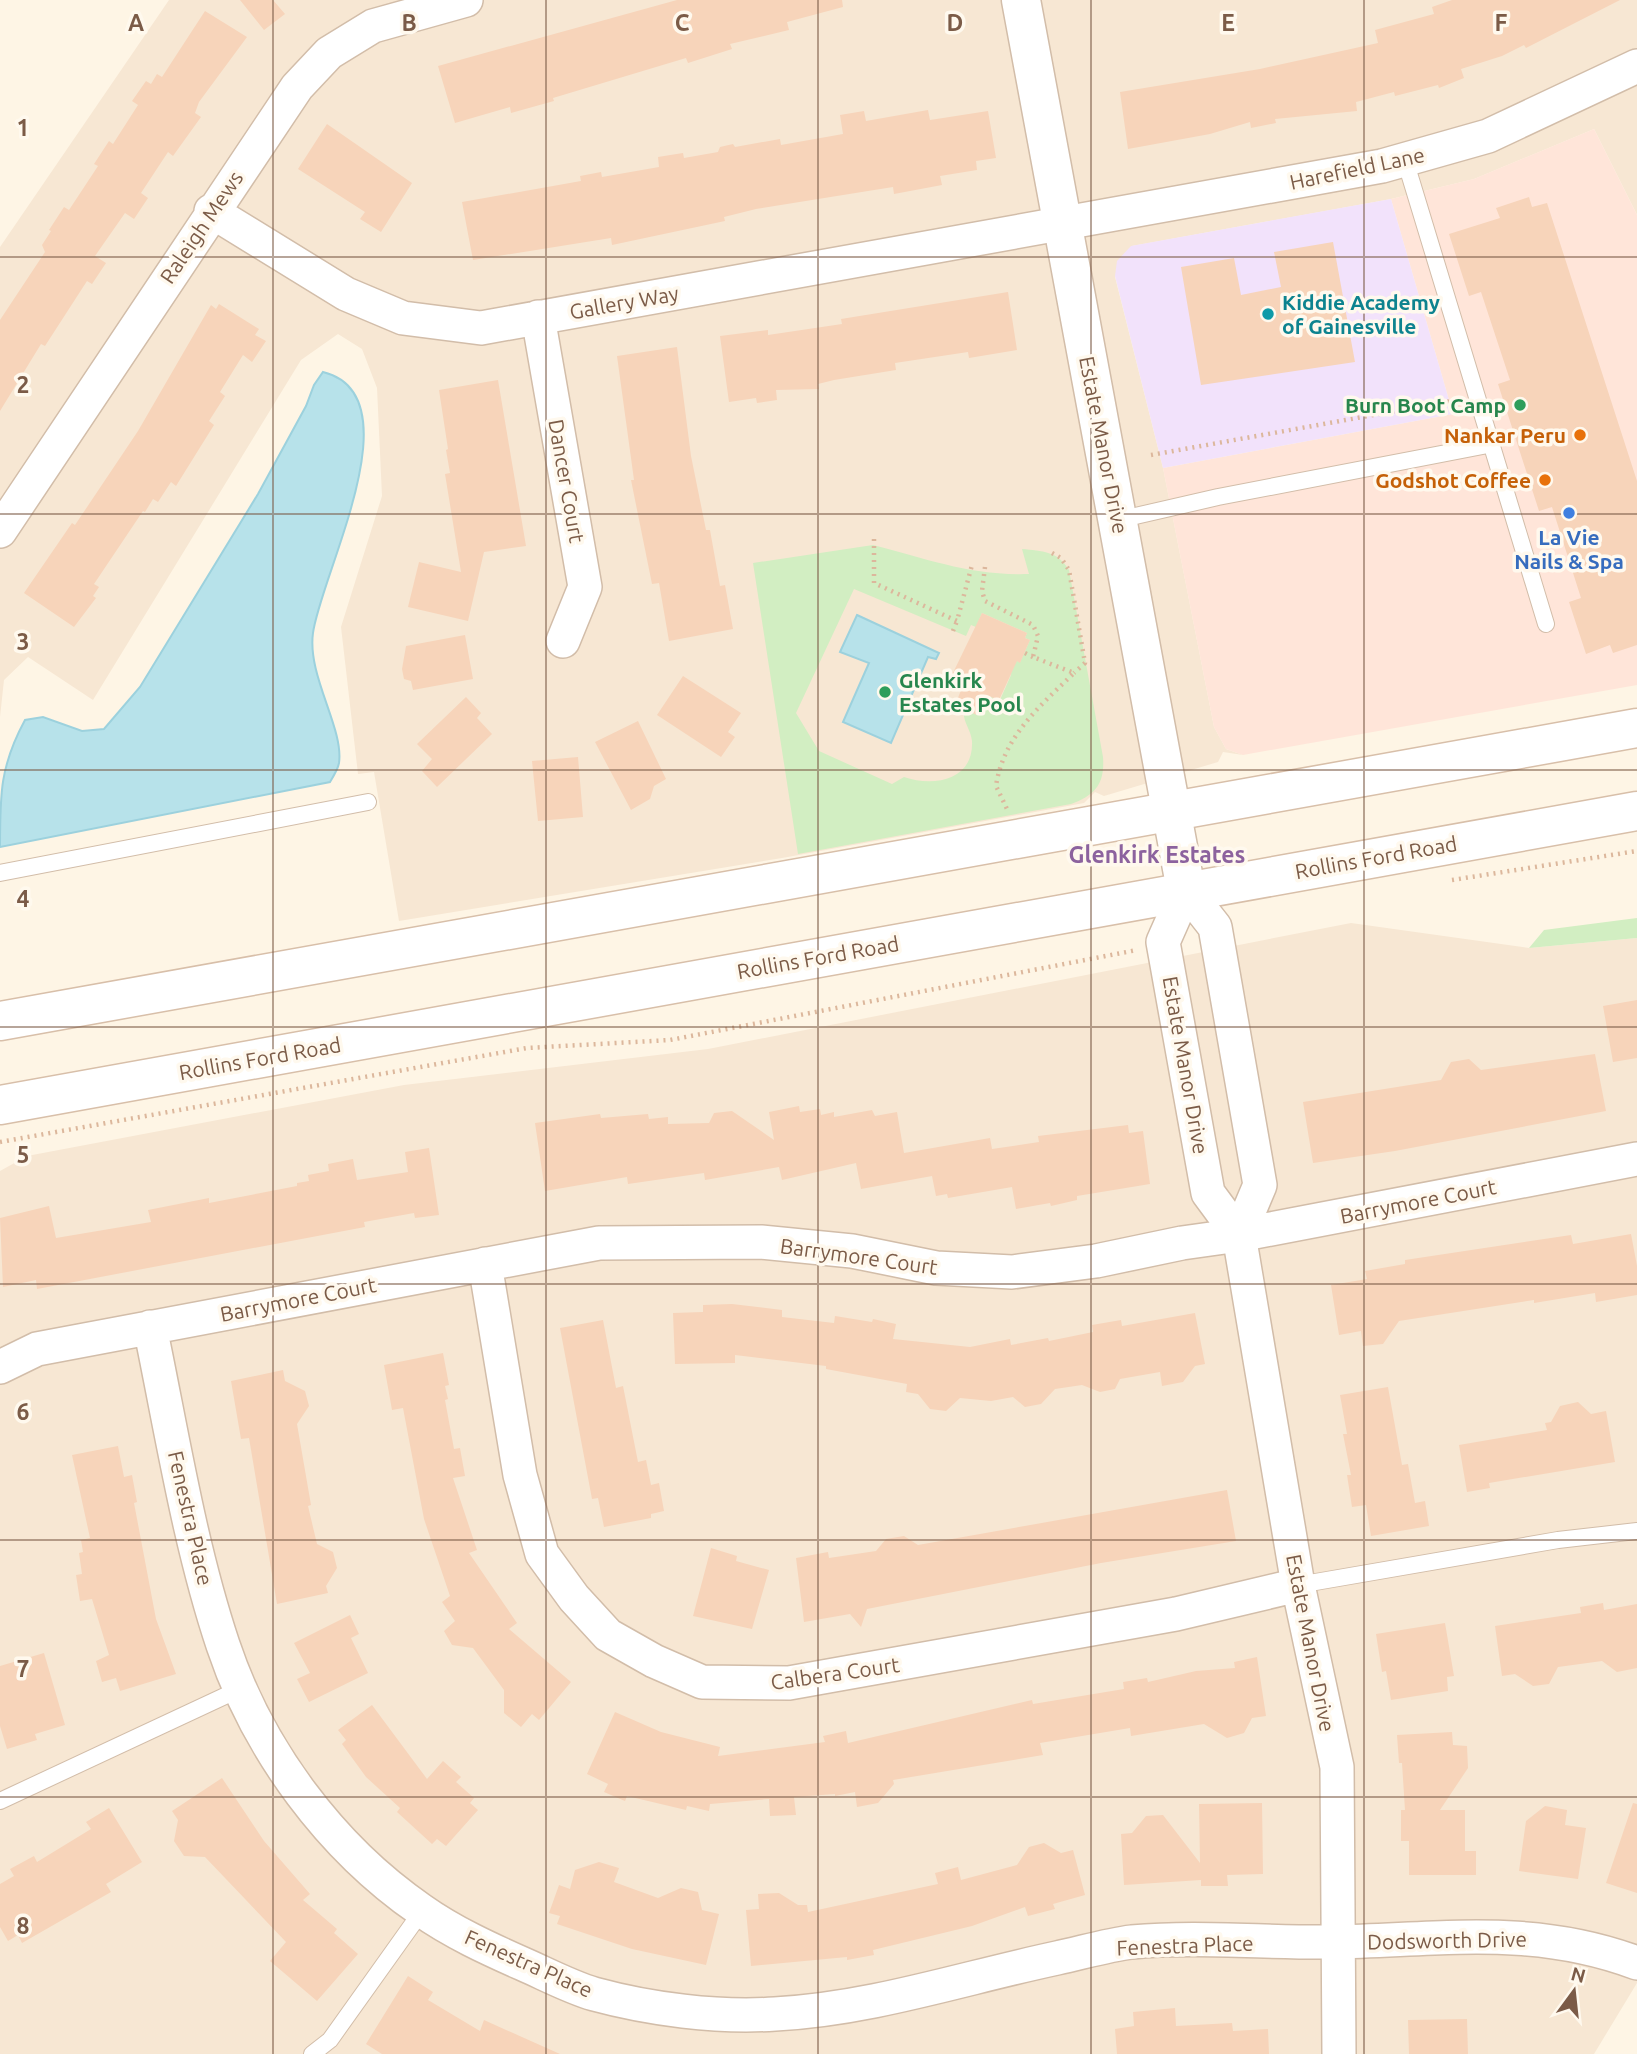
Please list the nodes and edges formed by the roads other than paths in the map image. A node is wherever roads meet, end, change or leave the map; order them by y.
1 (466, 0) edge
2 (1021, 0) edge
3 (1637, 66) edge
4 (1405, 160) junction
5 (211, 211) junction
6 (1062, 224) junction
7 (538, 317) junction
8 (1493, 444) junction
9 (1118, 520) junction
10 (0, 531) edge
11 (1546, 624) dead end
12 (564, 641) dead end
13 (1637, 728) edge
14 (368, 802) dead end
15 (1173, 811) junction
16 (1637, 811) edge
17 (0, 873) edge
18 (1186, 890) junction
19 (0, 1021) edge
20 (0, 1105) edge
21 (1637, 1159) edge
22 (1239, 1236) junction
23 (485, 1264) junction
24 (150, 1327) junction
25 (0, 1367) edge
26 (1637, 1531) edge
27 (1298, 1585) junction
28 (242, 1688) junction
29 (0, 1801) edge
30 (422, 1911) junction
31 (1338, 1942) junction
32 (1637, 1963) edge
33 (312, 2054) edge
34 (1339, 2054) edge

1 - 5 street, Raleigh Mews
2 - 6 main road, Estate Manor Drive
3 - 4 street, Harefield Lane
4 - 6 street, Harefield Lane
4 - 8 lane
5 - 7 street, Gallery Way
5 - 10 street, Raleigh Mews
6 - 7 street, Gallery Way
6 - 9 main road, Estate Manor Drive
7 - 12 street, Dancer Court
8 - 9 lane
8 - 11 lane
9 - 15 main road, Estate Manor Drive
13 - 15 main road
14 - 17 lane
15 - 18 main road, Estate Manor Drive
15 - 19 main road
16 - 18 main road, Rollins Ford Road
18 - 20 main road, Rollins Ford Road
18 - 22 street, Estate Manor Drive
18 - 22 street, Estate Manor Drive
21 - 22 street, Barrymore Court
22 - 23 street, Barrymore Court
22 - 27 street, Estate Manor Drive
23 - 24 street, Barrymore Court
23 - 27 street, Calbera Court
24 - 25 street, Barrymore Court
24 - 28 street, Fenestra Place
26 - 27 lane
27 - 31 street, Estate Manor Drive
28 - 29 lane
28 - 30 street, Fenestra Place
30 - 31 street, Fenestra Place
30 - 33 lane
31 - 32 street, Dodsworth Drive
31 - 34 street, Estate Manor Drive

